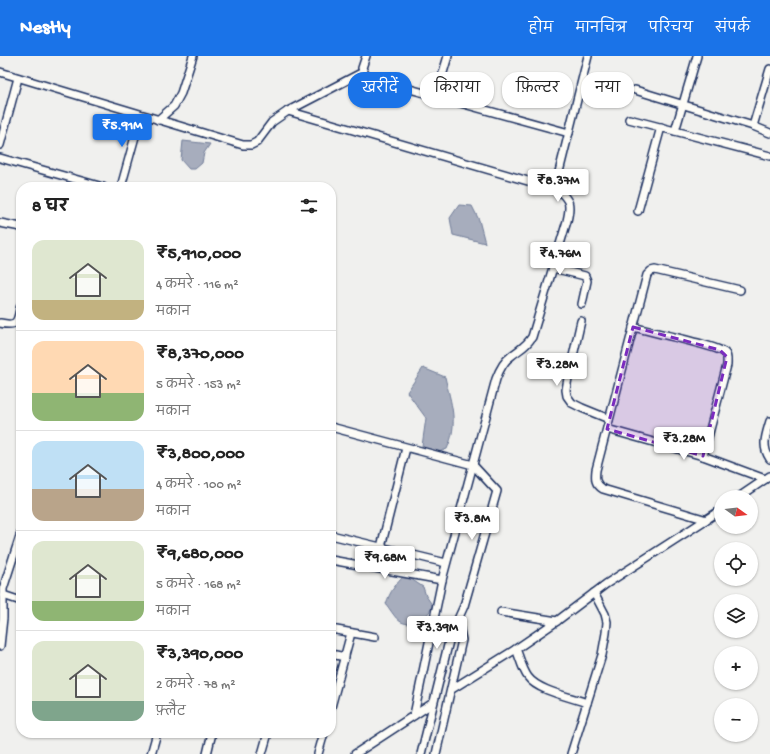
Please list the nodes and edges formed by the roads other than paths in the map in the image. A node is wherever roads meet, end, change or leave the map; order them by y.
1 (192, 56) edge
2 (366, 56) edge
3 (448, 56) edge
4 (588, 56) edge
5 (697, 56) edge
6 (770, 69) edge
7 (0, 72) edge
8 (363, 72) edge
9 (443, 72) edge
10 (18, 78) junction
11 (348, 80) edge
12 (635, 90) dead end
13 (682, 104) junction
14 (480, 108) edge
15 (288, 110) junction
16 (141, 115) junction
17 (629, 119) dead end
18 (158, 120) junction
19 (752, 126) junction
20 (661, 127) junction
21 (674, 131) junction
22 (569, 132) junction
23 (770, 133) edge
24 (0, 145) edge
25 (770, 156) edge
26 (0, 158) edge
27 (85, 182) edge
28 (122, 182) edge
29 (554, 185) junction
30 (638, 211) dead end
31 (0, 223) edge
32 (16, 227) edge
33 (553, 268) junction
34 (740, 290) dead end
35 (582, 304) dead end
36 (581, 321) dead end
37 (16, 322) edge
38 (0, 323) edge
39 (633, 327) junction
40 (609, 419) junction
41 (770, 421) edge
42 (336, 428) edge
43 (607, 429) junction
44 (406, 448) junction
45 (703, 456) junction
46 (770, 459) edge
47 (473, 465) junction
48 (768, 477) edge
49 (749, 490) edge
50 (714, 515) edge
51 (707, 520) junction
52 (336, 536) edge
53 (381, 547) junction
54 (16, 558) edge
55 (336, 561) edge
56 (446, 563) junction
57 (442, 580) junction
58 (594, 593) junction
59 (3, 595) junction
60 (16, 600) edge
61 (501, 612) dead end
62 (458, 621) junction
63 (557, 621) junction
64 (336, 630) edge
65 (351, 633) junction
66 (375, 637) dead end
67 (0, 646) edge
68 (516, 648) junction
69 (336, 655) edge
70 (345, 657) junction
71 (452, 689) junction
72 (336, 690) edge
73 (433, 703) junction
74 (587, 703) junction
75 (414, 715) junction
76 (156, 738) edge
77 (211, 738) edge
78 (267, 738) edge
79 (323, 738) edge
80 (151, 754) edge
81 (207, 754) edge
82 (262, 754) edge
83 (318, 754) edge
84 (355, 754) edge
85 (421, 754) edge
86 (436, 754) edge
87 (571, 754) edge

1 - 18 street
2 - 8 street
3 - 9 street
4 - 22 street
5 - 13 street
6 - 19 street
7 - 10 street
10 - 16 street
10 - 24 street
11 - 15 street
12 - 13 street
13 - 19 street
13 - 21 street
14 - 22 street
15 - 18 street
15 - 29 street
16 - 18 street
16 - 28 street
17 - 20 street
19 - 23 street
20 - 21 street
20 - 30 street
21 - 25 street
22 - 29 street
26 - 27 street
29 - 33 street
31 - 32 street
33 - 35 street
33 - 47 street
34 - 39 street
36 - 40 street
37 - 38 street
39 - 40 street
39 - 45 street
40 - 43 street
41 - 46 street
42 - 44 street
43 - 45 street
43 - 51 street
44 - 47 street
44 - 53 street
45 - 48 street
47 - 56 street
47 - 62 street
48 - 49 street
50 - 51 street
51 - 58 street
52 - 53 street
53 - 56 street
54 - 59 street
55 - 57 street
56 - 57 street
57 - 75 street
58 - 63 street
58 - 74 street
59 - 60 street
59 - 67 street
61 - 63 street
62 - 71 street
62 - 73 street
63 - 68 street
64 - 65 street
65 - 66 street
65 - 70 street
68 - 71 street
68 - 74 street
69 - 70 street
70 - 72 street
71 - 86 street
73 - 75 street
73 - 85 street
74 - 87 street
75 - 84 street
76 - 80 street
77 - 81 street
78 - 82 street
79 - 83 street

